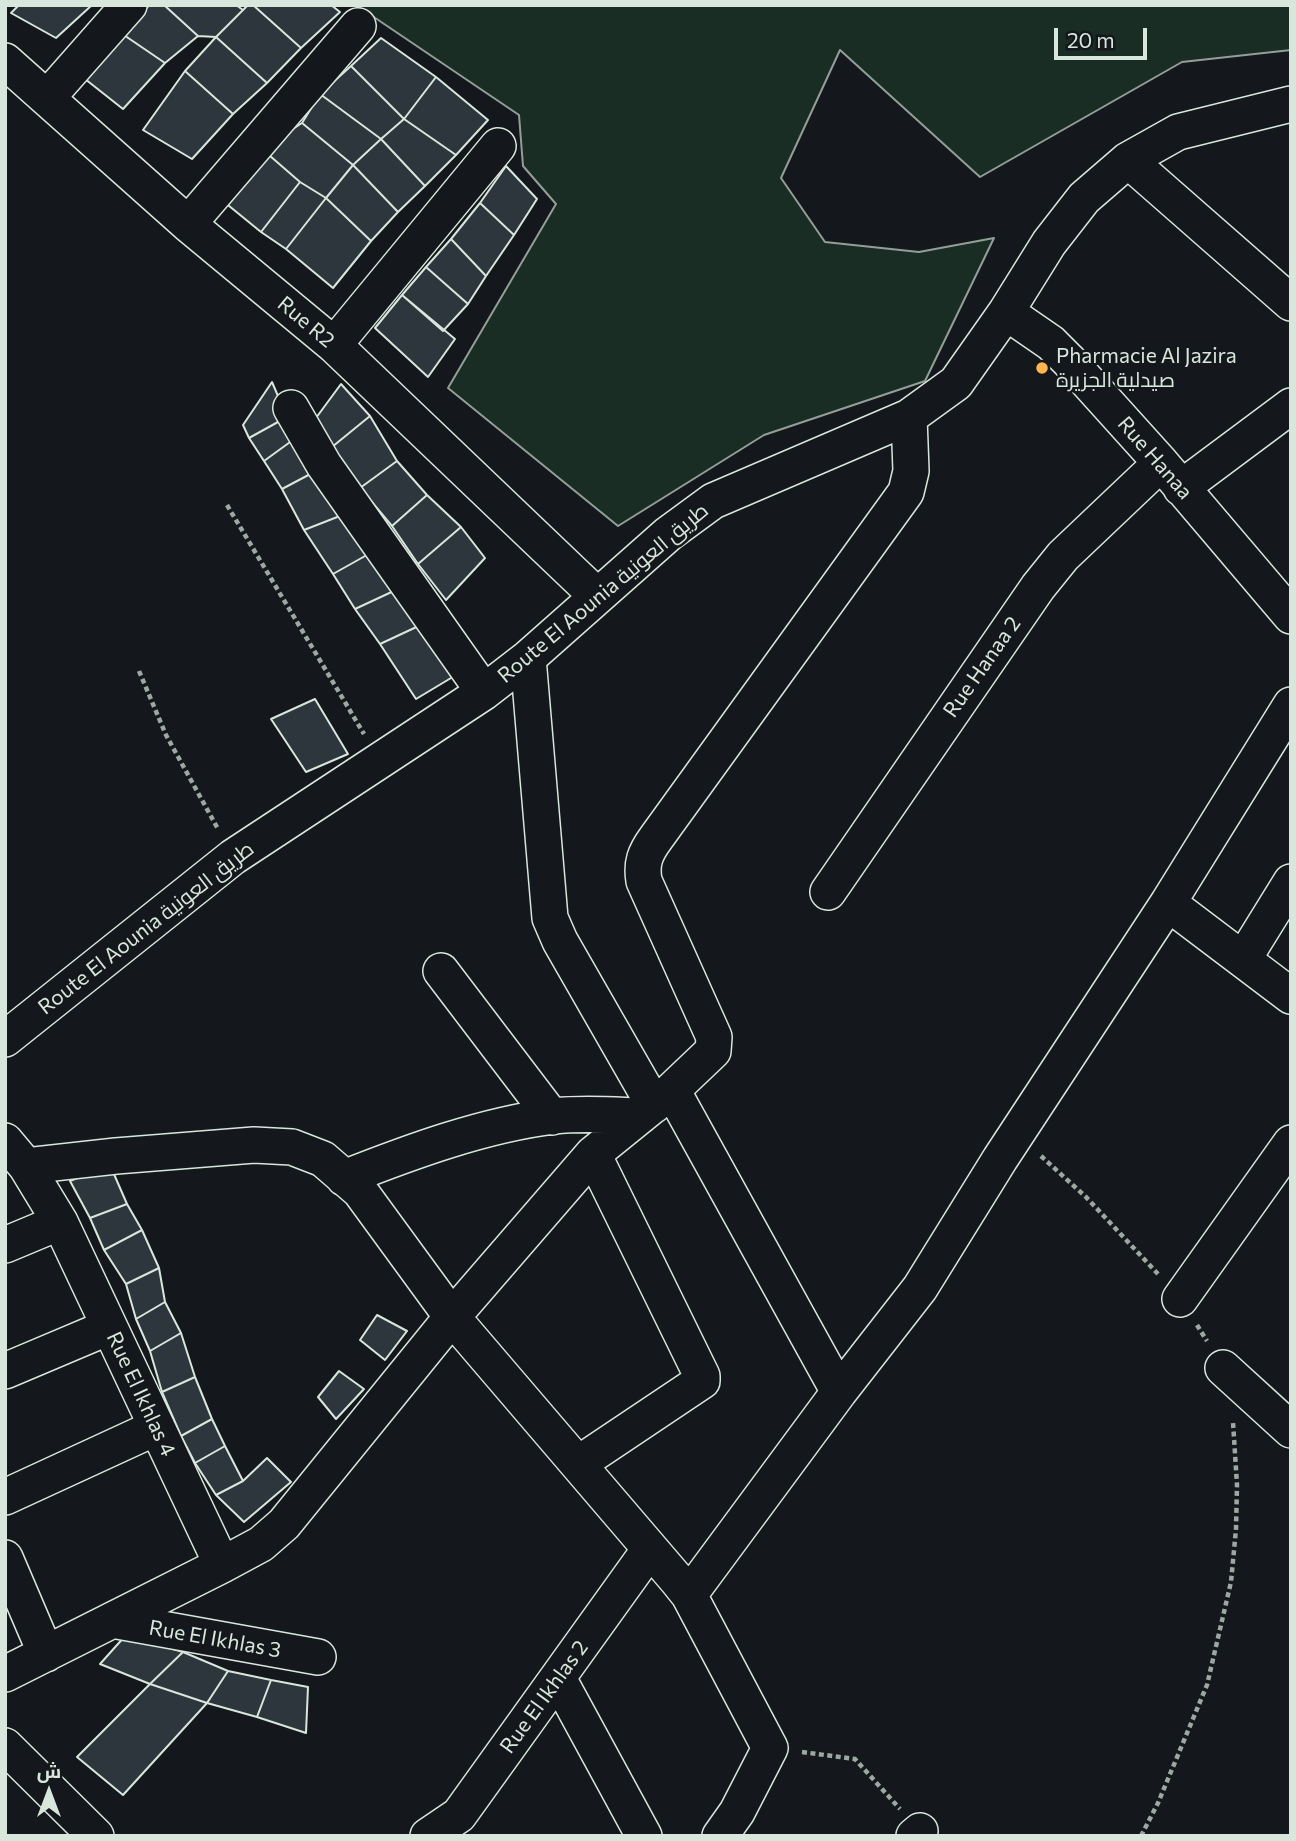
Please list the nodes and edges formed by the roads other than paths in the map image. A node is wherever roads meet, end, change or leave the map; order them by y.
1 (129, 5) edge
2 (358, 26) dead end
3 (5, 61) edge
4 (47, 98) junction
5 (1291, 104) edge
6 (498, 146) dead end
7 (1128, 160) junction
8 (188, 224) junction
9 (1291, 303) edge
10 (1006, 312) junction
11 (334, 345) junction
12 (1291, 406) edge
13 (291, 408) dead end
14 (909, 417) junction
15 (1171, 475) junction
16 (596, 595) junction
17 (1291, 616) edge
18 (528, 657) junction
19 (484, 692) junction
20 (1291, 705) edge
21 (1291, 882) edge
22 (828, 892) dead end
23 (1168, 903) junction
24 (1244, 958) junction
25 (441, 971) dead end
26 (1291, 996) edge
27 (5, 1039) edge
28 (655, 1104) junction
29 (552, 1117) junction
30 (1291, 1143) edge
31 (16, 1153) edge
32 (593, 1154) junction
33 (344, 1178) junction
34 (60, 1222) junction
35 (5, 1245) edge
36 (1180, 1299) road end
37 (452, 1317) junction
38 (109, 1327) junction
39 (1223, 1368) road end
40 (5, 1371) edge
41 (839, 1391) junction
42 (157, 1427) junction
43 (1291, 1430) edge
44 (578, 1464) junction
45 (5, 1497) edge
46 (650, 1549) junction
47 (5, 1558) edge
48 (222, 1565) junction
49 (689, 1595) junction
50 (112, 1620) junction
51 (46, 1654) junction
52 (317, 1657) dead end
53 (5, 1674) edge
54 (558, 1678) junction
55 (5, 1746) edge
56 (465, 1825) edge
57 (96, 1836) edge
58 (428, 1836) edge
59 (644, 1836) edge
60 (720, 1836) edge

1 - 4 street
2 - 8 street
3 - 4 street, Rue R2
4 - 8 street, Rue R2
5 - 7 street, Route El Aounia طريق العونية
6 - 11 street
7 - 9 street
7 - 10 street, Route El Aounia طريق العونية
8 - 11 street, Rue R2
10 - 14 street, Route El Aounia طريق العونية
10 - 15 street, Rue Hanaa
11 - 16 street, Rue R2
12 - 15 street, Rue Hanaa 2
13 - 19 street
14 - 16 street, Route El Aounia طريق العونية
14 - 28 street
15 - 17 street, Rue Hanaa
15 - 22 street, Rue Hanaa 2
16 - 18 street, Route El Aounia طريق العونية
18 - 19 street, Route El Aounia طريق العونية
18 - 28 street
19 - 27 street, Route El Aounia طريق العونية
20 - 23 street
21 - 24 street
23 - 24 street
23 - 41 street
24 - 26 street
25 - 29 street
28 - 29 street
28 - 32 street
28 - 41 street
29 - 33 street
30 - 36 street
31 - 33 street
31 - 34 street, Rue El Ikhlas 4
32 - 37 street
32 - 44 street
33 - 37 street
34 - 35 street
34 - 38 street, Rue El Ikhlas 4
37 - 44 street
37 - 48 street
38 - 40 street
38 - 42 street, Rue El Ikhlas 4
39 - 43 street
41 - 49 street
42 - 45 street
42 - 48 street, Rue El Ikhlas 4
44 - 46 street
46 - 49 street
46 - 54 street, Rue El Ikhlas 2
47 - 51 street
48 - 50 street
49 - 60 street
50 - 51 street
50 - 52 street, Rue El Ikhlas 3
51 - 53 street
54 - 56 street, Rue El Ikhlas 2
54 - 59 street
55 - 57 street
56 - 58 street, Rue El Ikhlas 2

